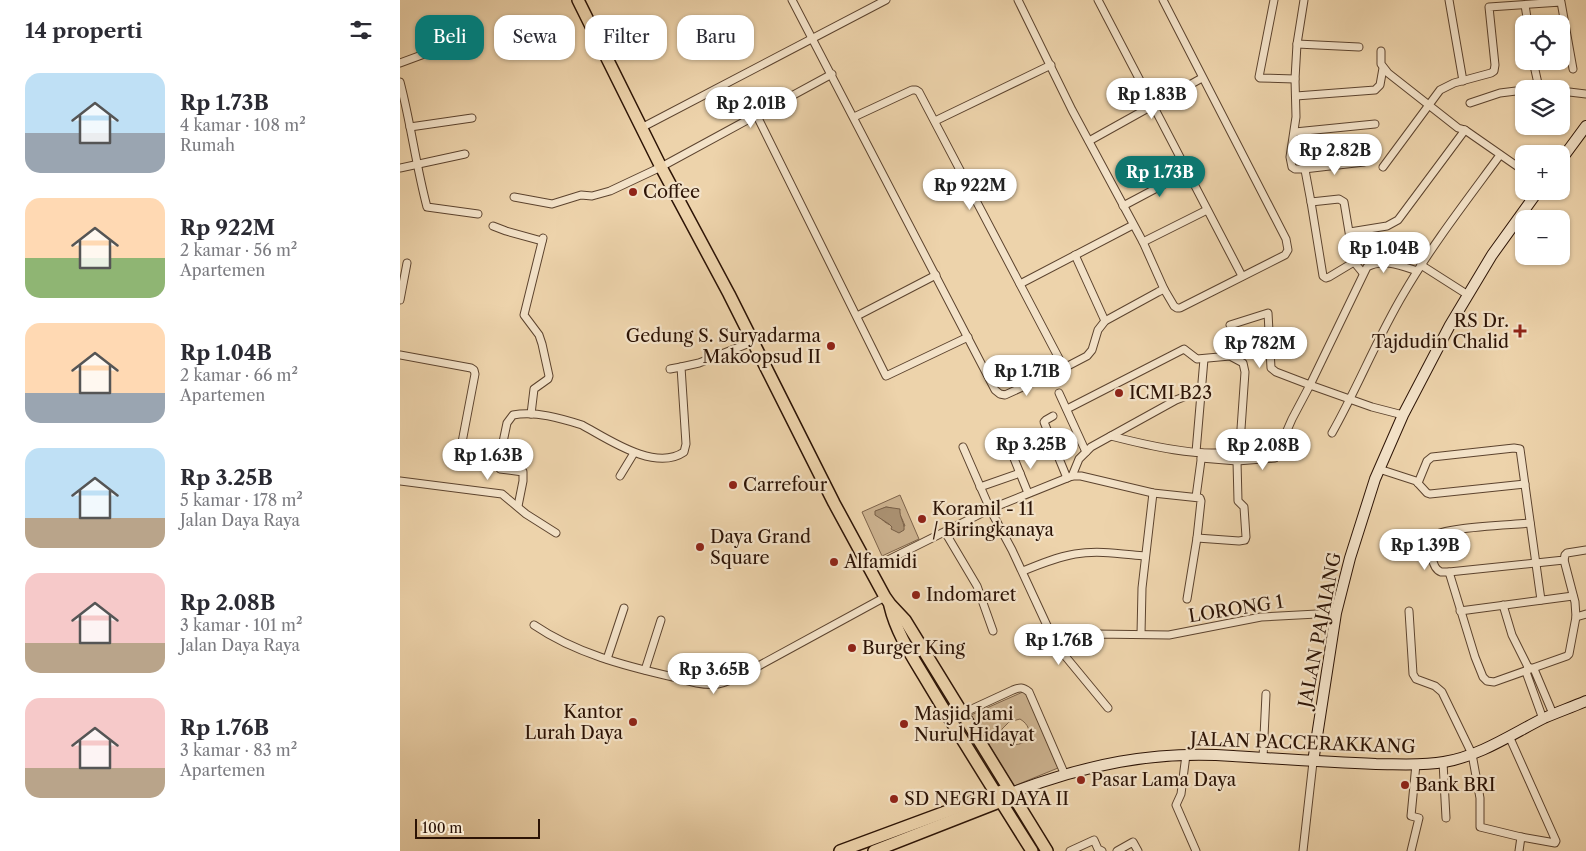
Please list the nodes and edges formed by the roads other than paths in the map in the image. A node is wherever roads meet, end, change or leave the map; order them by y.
1 (578, 0) edge
2 (792, 0) edge
3 (886, 0) edge
4 (1018, 0) edge
5 (1098, 0) edge
6 (1163, 0) edge
7 (1274, 0) edge
8 (1303, 0) edge
9 (1449, 0) edge
10 (1561, 1) edge
11 (1513, 2) edge
12 (1489, 4) edge
13 (1525, 5) junction
14 (1527, 15) edge
15 (811, 38) junction
16 (1297, 44) junction
17 (1359, 48) dead end
18 (1381, 51) dead end
19 (415, 58) edge
20 (400, 64) edge
21 (1051, 65) junction
22 (1383, 68) junction
23 (1572, 69) dead end
24 (832, 74) junction
25 (1202, 78) junction
26 (1295, 79) junction
27 (1463, 81) junction
28 (400, 82) edge
29 (1515, 91) edge
30 (1570, 92) edge
31 (1586, 94) edge
32 (1296, 96) junction
33 (1470, 103) dead end
34 (1429, 105) junction
35 (1153, 107) junction
36 (756, 114) junction
37 (854, 117) junction
38 (472, 118) dead end
39 (935, 121) junction
40 (1374, 124) dead end
41 (1586, 126) edge
42 (410, 127) junction
43 (643, 127) junction
44 (1465, 130) junction
45 (1295, 132) junction
46 (1089, 140) junction
47 (1570, 148) edge
48 (465, 154) dead end
49 (1500, 155) junction
50 (1364, 162) dead end
51 (1515, 165) edge
52 (417, 166) junction
53 (662, 167) junction
54 (1383, 167) dead end
55 (400, 168) edge
56 (1304, 169) junction
57 (1188, 172) junction
58 (514, 197) dead end
59 (1532, 200) edge
60 (1311, 202) junction
61 (1123, 206) junction
62 (1207, 210) junction
63 (478, 214) dead end
64 (1133, 225) junction
65 (493, 226) dead end
66 (1350, 232) junction
67 (1143, 242) junction
68 (1074, 256) junction
69 (1354, 262) junction
70 (407, 263) dead end
71 (1419, 268) junction
72 (1363, 273) junction
73 (936, 275) junction
74 (1242, 276) junction
75 (1020, 284) junction
76 (1164, 289) junction
77 (1468, 295) junction
78 (400, 300) edge
79 (857, 316) junction
80 (1105, 321) junction
81 (1230, 325) dead end
82 (968, 337) junction
83 (752, 342) junction
84 (400, 356) edge
85 (1204, 359) junction
86 (681, 367) junction
87 (1064, 368) junction
88 (670, 369) dead end
89 (1310, 385) junction
90 (1201, 390) junction
91 (1059, 392) dead end
92 (1351, 399) junction
93 (1067, 409) junction
94 (532, 414) junction
95 (1403, 415) junction
96 (1053, 416) dead end
97 (1332, 433) dead end
98 (1111, 436) junction
99 (963, 447) dead end
100 (1086, 452) junction
101 (634, 453) junction
102 (1200, 454) junction
103 (1013, 456) dead end
104 (459, 458) dead end
105 (1237, 461) junction
106 (1379, 469) junction
107 (1020, 473) junction
108 (620, 476) dead end
109 (1069, 477) junction
110 (400, 481) edge
111 (1418, 483) junction
112 (1525, 484) junction
113 (980, 487) junction
114 (1028, 493) junction
115 (1153, 493) junction
116 (1199, 499) junction
117 (518, 506) junction
118 (990, 509) junction
119 (1530, 524) junction
120 (946, 532) junction
121 (556, 533) dead end
122 (1197, 538) junction
123 (1586, 550) edge
124 (1145, 556) junction
125 (1564, 560) junction
126 (1536, 562) junction
127 (870, 570) junction
128 (1023, 571) junction
129 (1449, 572) junction
130 (1573, 596) junction
131 (1187, 599) dead end
132 (887, 600) junction
133 (1541, 600) junction
134 (1503, 605) junction
135 (624, 608) dead end
136 (1460, 610) junction
137 (1409, 611) dead end
138 (1336, 613) junction
139 (1586, 614) edge
140 (1576, 617) junction
141 (661, 620) dead end
142 (534, 625) dead end
143 (993, 631) dead end
144 (1141, 634) junction
145 (1056, 645) junction
146 (607, 659) junction
147 (1529, 669) junction
148 (645, 670) junction
149 (1266, 694) dead end
150 (1586, 701) edge
151 (1108, 708) dead end
152 (961, 714) junction
153 (1553, 714) junction
154 (1543, 719) junction
155 (1509, 736) junction
156 (1472, 754) junction
157 (1186, 755) junction
158 (1263, 758) junction
159 (1313, 762) junction
160 (1443, 762) junction
161 (1416, 764) junction
162 (1065, 775) junction
163 (1011, 793) junction
164 (999, 797) junction
165 (1446, 818) dead end
166 (876, 837) junction
167 (1520, 837) junction
168 (877, 850) edge
169 (840, 851) edge
170 (1032, 851) edge
171 (1047, 851) edge
172 (1070, 851) edge
173 (1102, 851) edge
174 (1117, 851) edge
175 (1138, 851) edge
176 (1196, 851) edge
177 (1302, 851) edge
178 (1411, 851) edge
179 (1518, 851) edge

1 - 43 highway
2 - 15 street
3 - 15 street
4 - 21 street
5 - 35 street
6 - 25 street
7 - 26 street
8 - 16 street
9 - 27 street
10 - 13 street
10 - 23 street
11 - 12 street
11 - 13 street
12 - 27 street
13 - 14 street
15 - 24 street
15 - 43 street
16 - 17 street
16 - 26 street
18 - 22 street
19 - 20 street
21 - 39 street
21 - 46 street
22 - 32 street
22 - 34 street
24 - 36 street
24 - 37 street
25 - 35 street
25 - 74 street
26 - 32 street
27 - 34 street
28 - 42 street
29 - 33 street
30 - 31 street
32 - 45 street
34 - 44 street
34 - 54 street
35 - 46 street
35 - 57 street
36 - 53 street
36 - 79 street
37 - 39 street
37 - 73 street
38 - 42 street
39 - 75 street
40 - 45 street
41 - 47 main road
42 - 52 street
43 - 53 highway
44 - 49 street
44 - 66 street
45 - 56 street
46 - 61 street
48 - 52 street
49 - 51 street
49 - 71 street
50 - 56 street
52 - 55 street
52 - 63 street
53 - 58 street
53 - 83 highway
56 - 60 street
57 - 61 street
57 - 62 street
59 - 77 main road, JALAN PAJAIANG
60 - 66 street
60 - 69 street
61 - 64 street
62 - 67 street
62 - 74 street
64 - 67 street
64 - 68 street
65 - 94 street
66 - 69 street
67 - 76 street
68 - 75 street
68 - 80 street
69 - 72 street
70 - 78 street
71 - 72 street
71 - 77 street
71 - 92 street
72 - 89 street
73 - 79 street
73 - 82 street
74 - 76 street
75 - 87 street
76 - 80 street
77 - 95 main road, JALAN PAJAIANG
79 - 82 street
80 - 87 street
81 - 89 street
82 - 87 street
83 - 86 street
83 - 127 highway
84 - 104 street
85 - 90 street
85 - 93 street
85 - 102 street
86 - 88 street
86 - 101 street
89 - 92 street
89 - 105 street
90 - 98 street
90 - 102 street
91 - 93 street
92 - 95 street
92 - 97 street
93 - 100 street
94 - 101 street
94 - 117 street
95 - 106 main road, JALAN PAJAIANG
96 - 109 street
98 - 100 street
98 - 102 street
99 - 113 street
100 - 109 street
101 - 108 street
102 - 105 street
102 - 116 street
103 - 107 street
105 - 122 street
106 - 111 street
106 - 138 main road, JALAN PAJAIANG
107 - 113 street
107 - 114 street
109 - 114 street
109 - 115 street
110 - 117 street
111 - 112 street
111 - 112 street
112 - 119 street
113 - 118 street
114 - 118 street
115 - 116 street
115 - 124 street
116 - 122 street
117 - 121 street
118 - 120 street
118 - 128 street
119 - 126 street
119 - 129 street
120 - 127 street
120 - 143 street
122 - 131 street
123 - 125 street
124 - 128 street
124 - 144 street
125 - 126 street
125 - 130 street
126 - 129 street
126 - 133 street
127 - 132 highway
128 - 145 street
129 - 136 street
130 - 133 street
130 - 140 street
132 - 148 street
132 - 152 highway
132 - 164 highway
133 - 134 street
134 - 136 street
134 - 147 street
135 - 146 street
136 - 147 street
137 - 156 street
138 - 144 street, LORONG 1
138 - 159 main road, JALAN PAJAIANG
139 - 140 street
140 - 147 street
141 - 148 street
142 - 146 street
144 - 145 street, LORONG 1
145 - 151 street
146 - 148 street
147 - 153 street
147 - 154 street
149 - 158 street
150 - 153 main road, JALAN PACCERAKKANG
152 - 162 street
152 - 163 highway
153 - 154 main road, JALAN PACCERAKKANG
154 - 155 main road, JALAN PACCERAKKANG
155 - 156 main road, JALAN PACCERAKKANG
155 - 167 street
156 - 160 main road, JALAN PACCERAKKANG
156 - 167 street
157 - 158 main road, JALAN PACCERAKKANG
157 - 162 main road, JALAN PACCERAKKANG
157 - 176 street
158 - 159 main road, JALAN PACCERAKKANG
159 - 161 main road, JALAN PACCERAKKANG
159 - 177 street
160 - 161 main road, JALAN PACCERAKKANG
160 - 165 street
161 - 178 street
162 - 163 main road, JALAN PACCERAKKANG
163 - 164 highway
163 - 171 highway
164 - 166 highway
164 - 168 highway
164 - 170 highway
166 - 168 highway
166 - 169 highway
167 - 179 street
172 - 173 street
174 - 175 street

